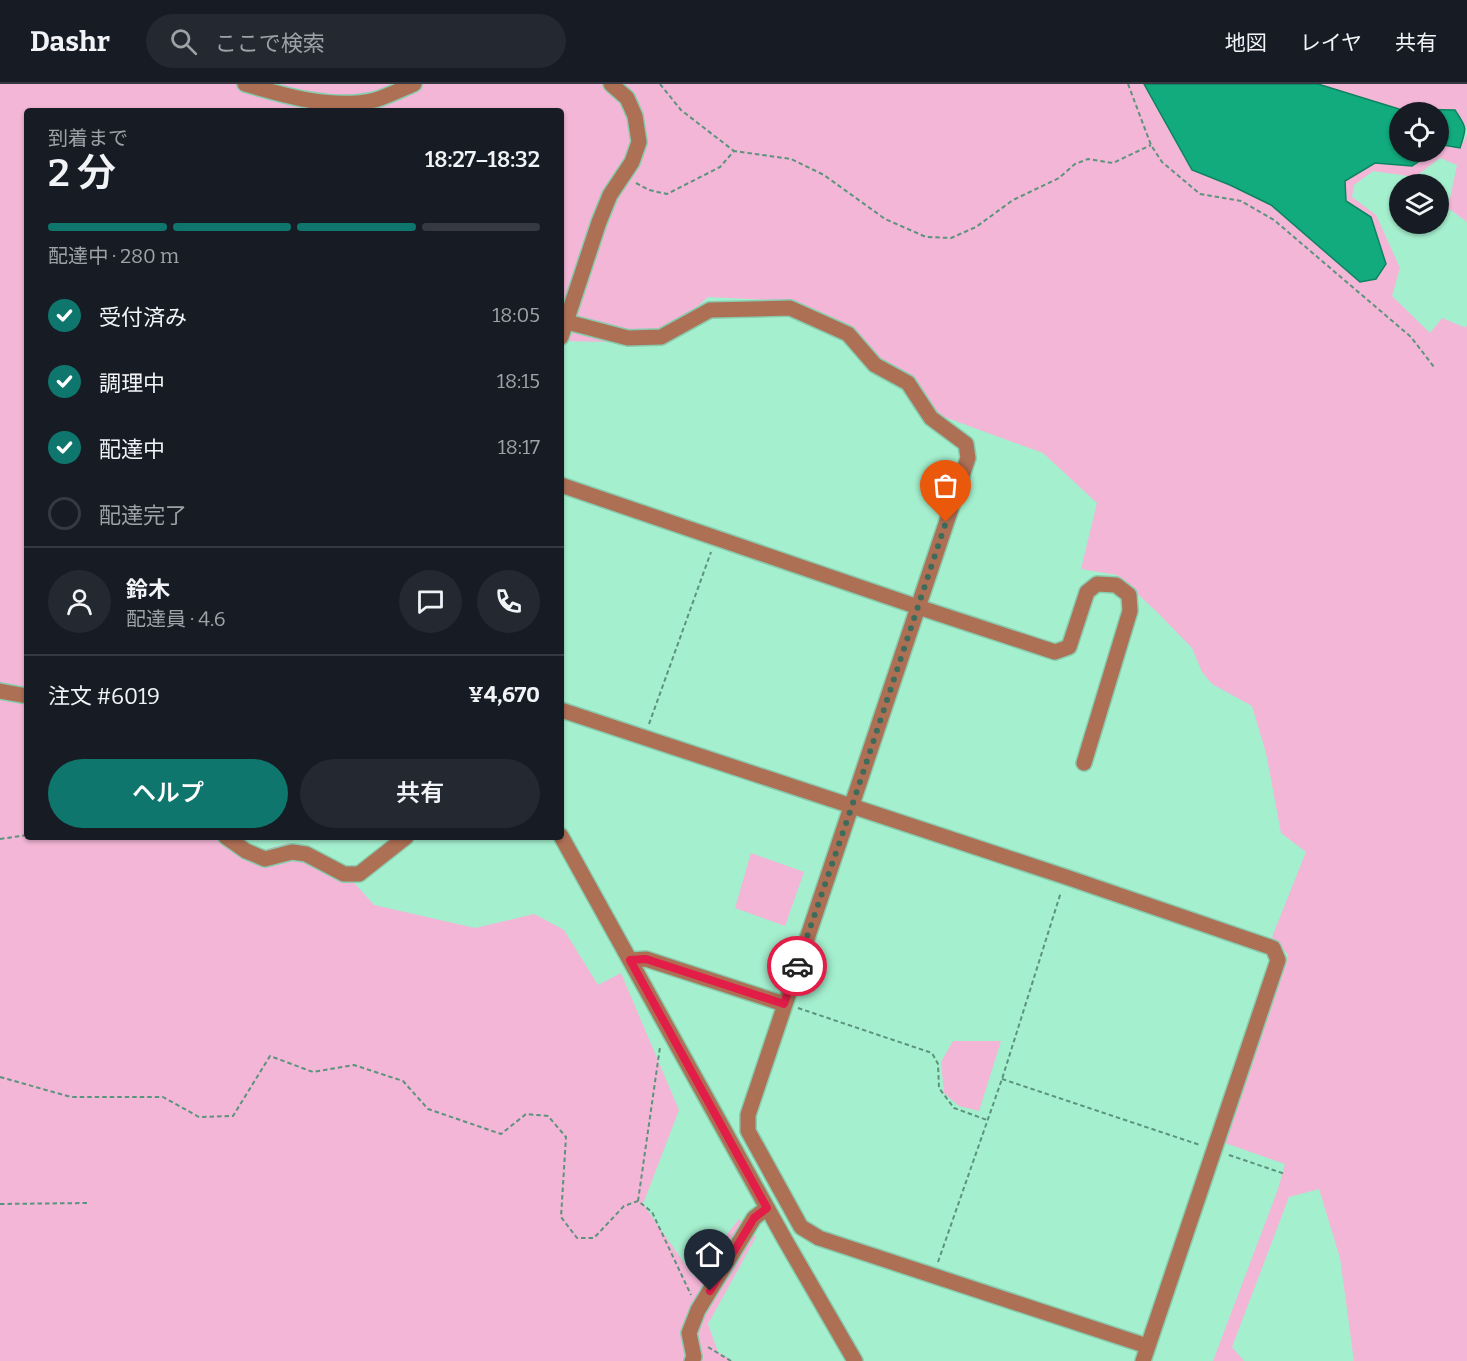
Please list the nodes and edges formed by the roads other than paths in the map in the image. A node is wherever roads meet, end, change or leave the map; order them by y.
1 (245, 84) edge
2 (414, 84) edge
3 (611, 84) edge
4 (567, 322) junction
5 (564, 330) edge
6 (564, 486) edge
7 (918, 607) junction
8 (0, 691) edge
9 (24, 695) edge
10 (564, 711) edge
11 (1084, 763) dead end
12 (852, 806) junction
13 (230, 840) edge
14 (402, 840) edge
15 (563, 840) edge
16 (630, 960) junction
17 (784, 1004) junction
18 (767, 1208) junction
19 (1145, 1354) edge
20 (692, 1361) edge
21 (855, 1361) edge

1 - 2 street
3 - 4 street
4 - 5 street
4 - 7 street
6 - 7 street
7 - 11 street
7 - 12 street
8 - 9 street
10 - 12 street
12 - 17 street
12 - 19 street
13 - 14 street
15 - 16 street
16 - 17 street
16 - 18 street
17 - 19 street
18 - 20 street
18 - 21 street

